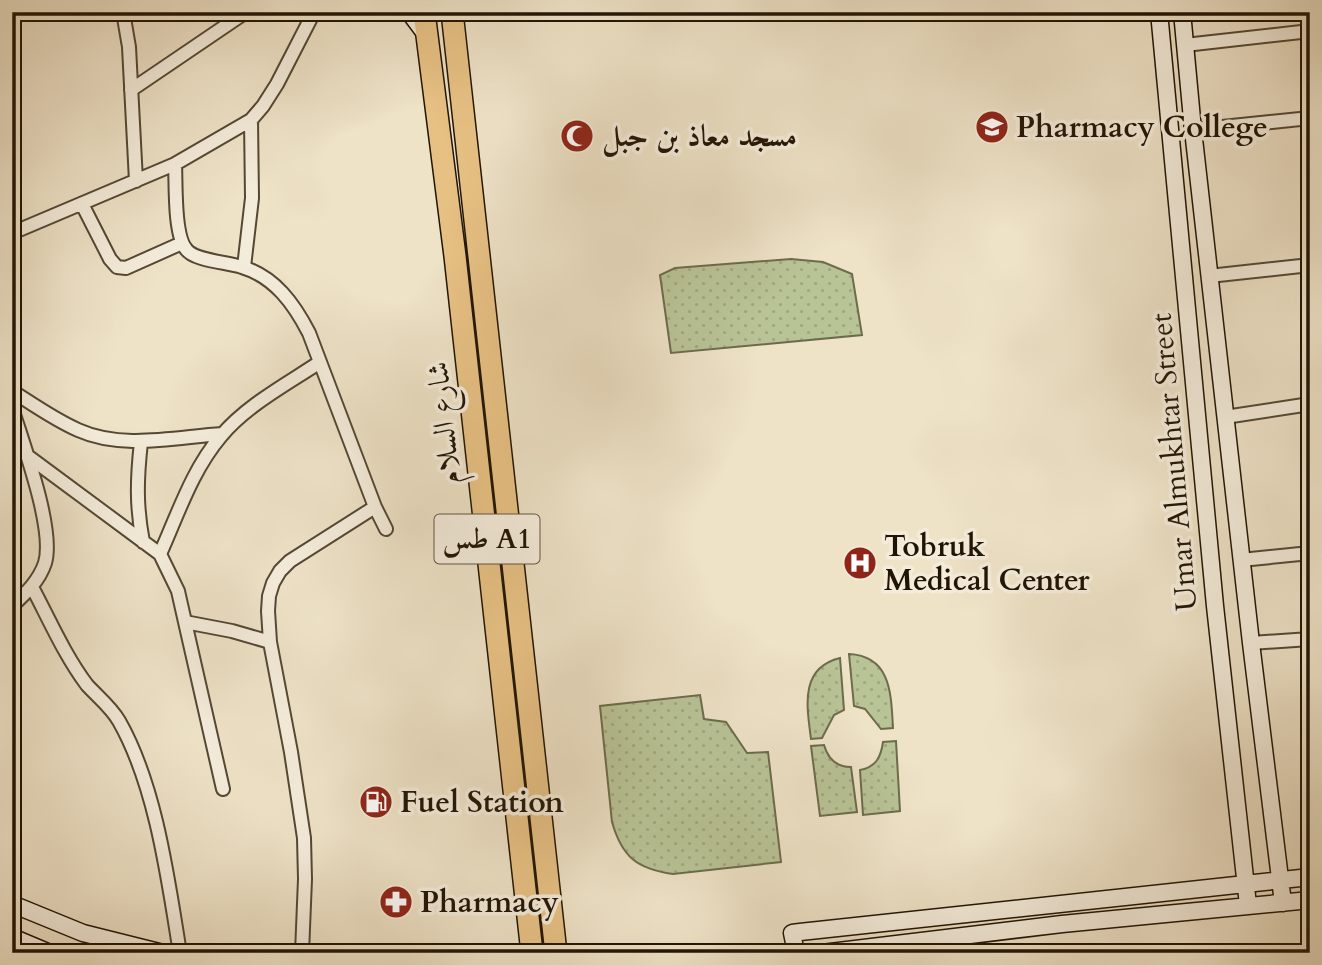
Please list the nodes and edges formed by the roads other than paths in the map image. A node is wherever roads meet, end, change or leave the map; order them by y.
1 (124, 12) edge
2 (246, 12) edge
3 (314, 12) edge
4 (409, 12) edge
5 (424, 12) edge
6 (452, 12) edge
7 (1159, 12) edge
8 (1182, 12) edge
9 (1310, 31) edge
10 (427, 36) junction
11 (1185, 45) junction
12 (131, 90) junction
13 (1310, 118) edge
14 (251, 120) junction
15 (1193, 130) junction
16 (175, 164) junction
17 (136, 181) junction
18 (82, 204) junction
19 (12, 233) edge
20 (183, 243) junction
21 (1310, 265) edge
22 (244, 267) junction
23 (1209, 276) junction
24 (320, 362) junction
25 (12, 391) edge
26 (1310, 404) edge
27 (12, 408) edge
28 (1225, 417) junction
29 (222, 434) junction
30 (141, 442) junction
31 (25, 454) junction
32 (375, 507) junction
33 (386, 529) dead end
34 (143, 542) junction
35 (1310, 553) edge
36 (160, 554) junction
37 (1241, 560) junction
38 (32, 587) junction
39 (12, 606) edge
40 (185, 622) junction
41 (1310, 639) edge
42 (270, 642) junction
43 (1251, 643) junction
44 (223, 789) dead end
45 (1310, 877) edge
46 (1280, 880) junction
47 (1246, 884) junction
48 (1310, 900) edge
49 (1283, 903) junction
50 (12, 904) edge
51 (1248, 905) junction
52 (12, 937) edge
53 (50, 953) edge
54 (163, 953) edge
55 (180, 953) edge
56 (302, 953) edge
57 (532, 953) edge
58 (556, 953) edge
59 (796, 953) edge
60 (821, 953) edge

1 - 12 street
2 - 12 street
3 - 14 street
4 - 10 street
5 - 10 highway, شارع السلام
6 - 58 highway, شارع السلام / طس A1
7 - 47 street, Umar Almukhtar Street
8 - 11 street, Umar Almukhtar Street
9 - 11 street
10 - 57 highway, شارع السلام / طس A1
11 - 15 street, Umar Almukhtar Street
12 - 17 street
13 - 15 street
14 - 16 street
14 - 22 street
15 - 23 street, Umar Almukhtar Street
16 - 17 street
16 - 20 street
17 - 18 street
18 - 19 street
18 - 20 street
20 - 22 street
21 - 23 street
22 - 24 street
23 - 28 street, Umar Almukhtar Street
24 - 29 street
24 - 32 street
25 - 30 street
26 - 28 street
27 - 31 street
28 - 37 street, Umar Almukhtar Street
29 - 30 street
29 - 36 street
30 - 34 street
31 - 34 street
31 - 38 street
32 - 33 street
32 - 42 street
34 - 36 street
35 - 37 street
36 - 40 street
37 - 43 street, Umar Almukhtar Street
38 - 39 street
38 - 55 street
40 - 42 street
40 - 44 street
41 - 43 street
42 - 56 street
43 - 46 street, Umar Almukhtar Street
45 - 46 street
46 - 47 street
46 - 49 street, Umar Almukhtar Street
47 - 51 street, Umar Almukhtar Street
47 - 59 street
48 - 49 street
49 - 51 street
50 - 54 street
51 - 60 street
52 - 53 street

